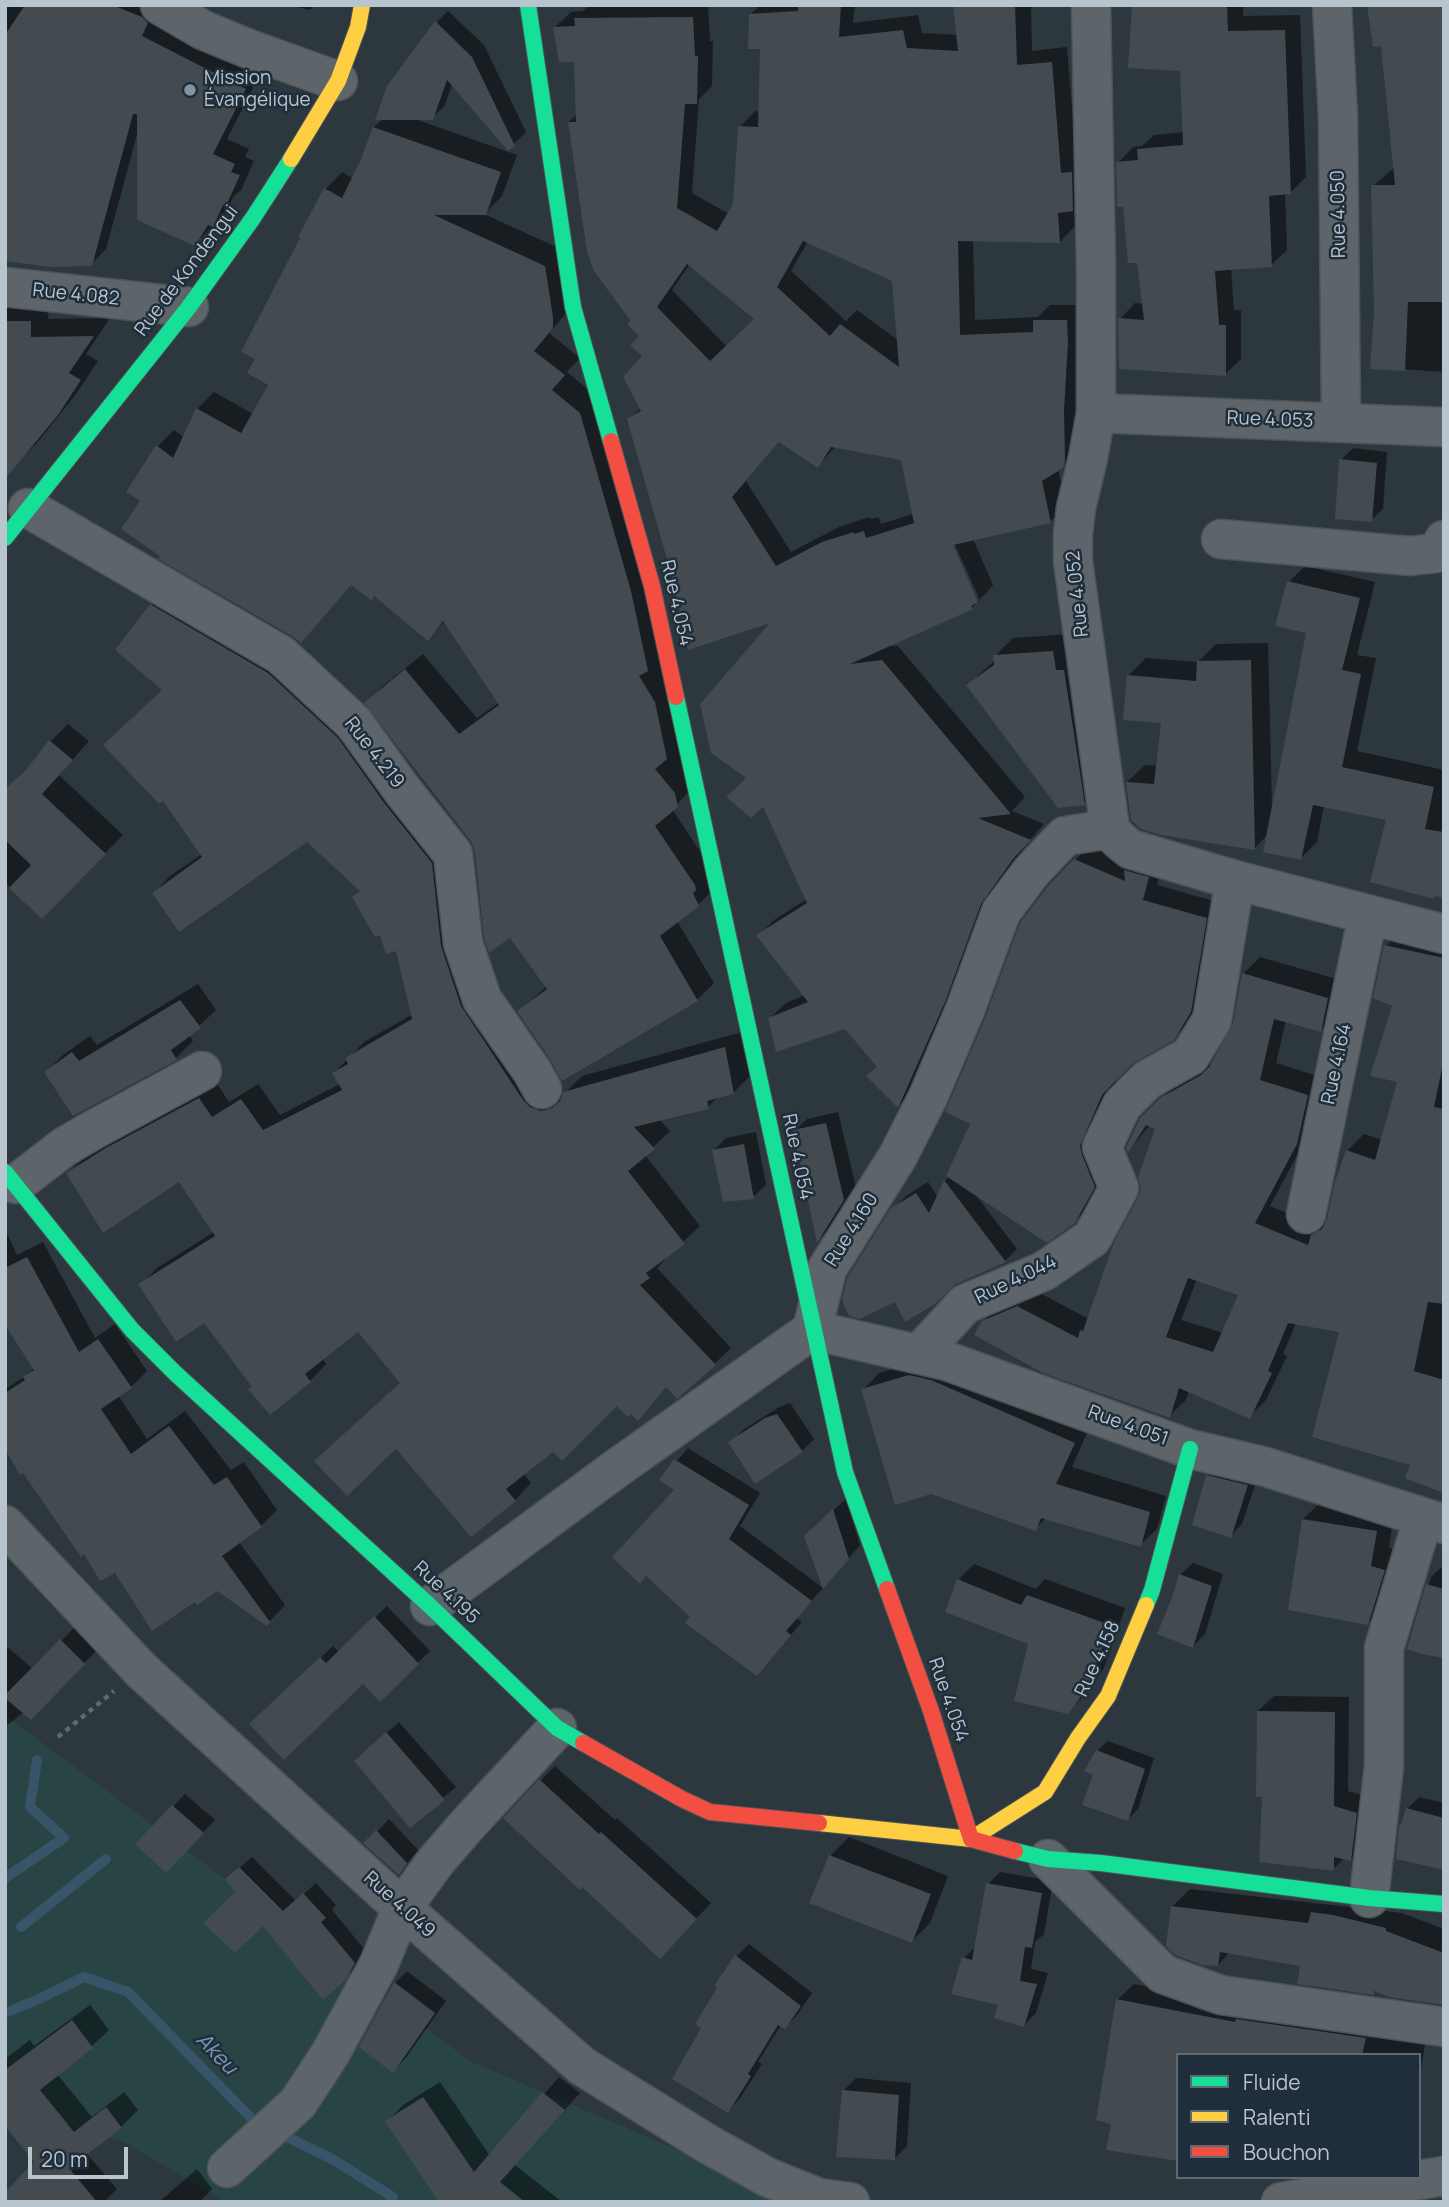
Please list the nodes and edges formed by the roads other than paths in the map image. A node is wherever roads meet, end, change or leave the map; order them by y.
1 (160, 5) edge
2 (362, 5) edge
3 (528, 5) edge
4 (1091, 5) edge
5 (1332, 5) edge
6 (338, 81) junction
7 (5, 287) edge
8 (189, 307) junction
9 (1096, 413) junction
10 (1341, 423) junction
11 (1444, 427) edge
12 (28, 508) junction
13 (5, 538) edge
14 (1221, 539) dead end
15 (1444, 540) edge
16 (1110, 829) junction
17 (1235, 880) junction
18 (1368, 915) junction
19 (1444, 934) edge
20 (202, 1071) dead end
21 (542, 1089) dead end
22 (11, 1178) edge
23 (1306, 1214) dead end
24 (813, 1330) junction
25 (919, 1354) junction
26 (1190, 1449) junction
27 (1433, 1522) edge
28 (5, 1525) edge
29 (430, 1606) junction
30 (557, 1728) junction
31 (971, 1839) junction
32 (1048, 1859) junction
33 (1369, 1898) junction
34 (1444, 1904) edge
35 (402, 1908) junction
36 (1444, 2027) edge
37 (228, 2168) dead end
38 (1444, 2176) edge
39 (850, 2202) edge
40 (1281, 2202) edge

1 - 6 street
2 - 6 street, Rue de Kondengui
3 - 24 street, Rue 4.054
4 - 9 street, Rue 4.052
5 - 10 street, Rue 4.050
6 - 8 street, Rue de Kondengui
7 - 8 street, Rue 4.082
8 - 12 street, Rue de Kondengui
9 - 10 street, Rue 4.053
9 - 16 street, Rue 4.052
10 - 11 street, Rue 4.053
12 - 13 street, Rue de Kondengui
12 - 21 street, Rue 4.219
14 - 15 street
16 - 17 street
16 - 24 street, Rue 4.160
17 - 18 street
17 - 25 street, Rue 4.044
18 - 19 street
18 - 23 street, Rue 4.164
20 - 22 street
22 - 29 street, Rue 4.195
24 - 25 street, Rue 4.051
24 - 29 street
24 - 31 street, Rue 4.054
25 - 26 street, Rue 4.051
26 - 27 street, Rue 4.051
26 - 31 street, Rue 4.158
27 - 33 street
28 - 35 street, Rue 4.049
29 - 30 street, Rue 4.195
30 - 31 street, Rue 4.195
30 - 35 street
31 - 32 street
32 - 33 street
32 - 36 street
33 - 34 street
35 - 37 street
35 - 39 street, Rue 4.049
38 - 40 street

